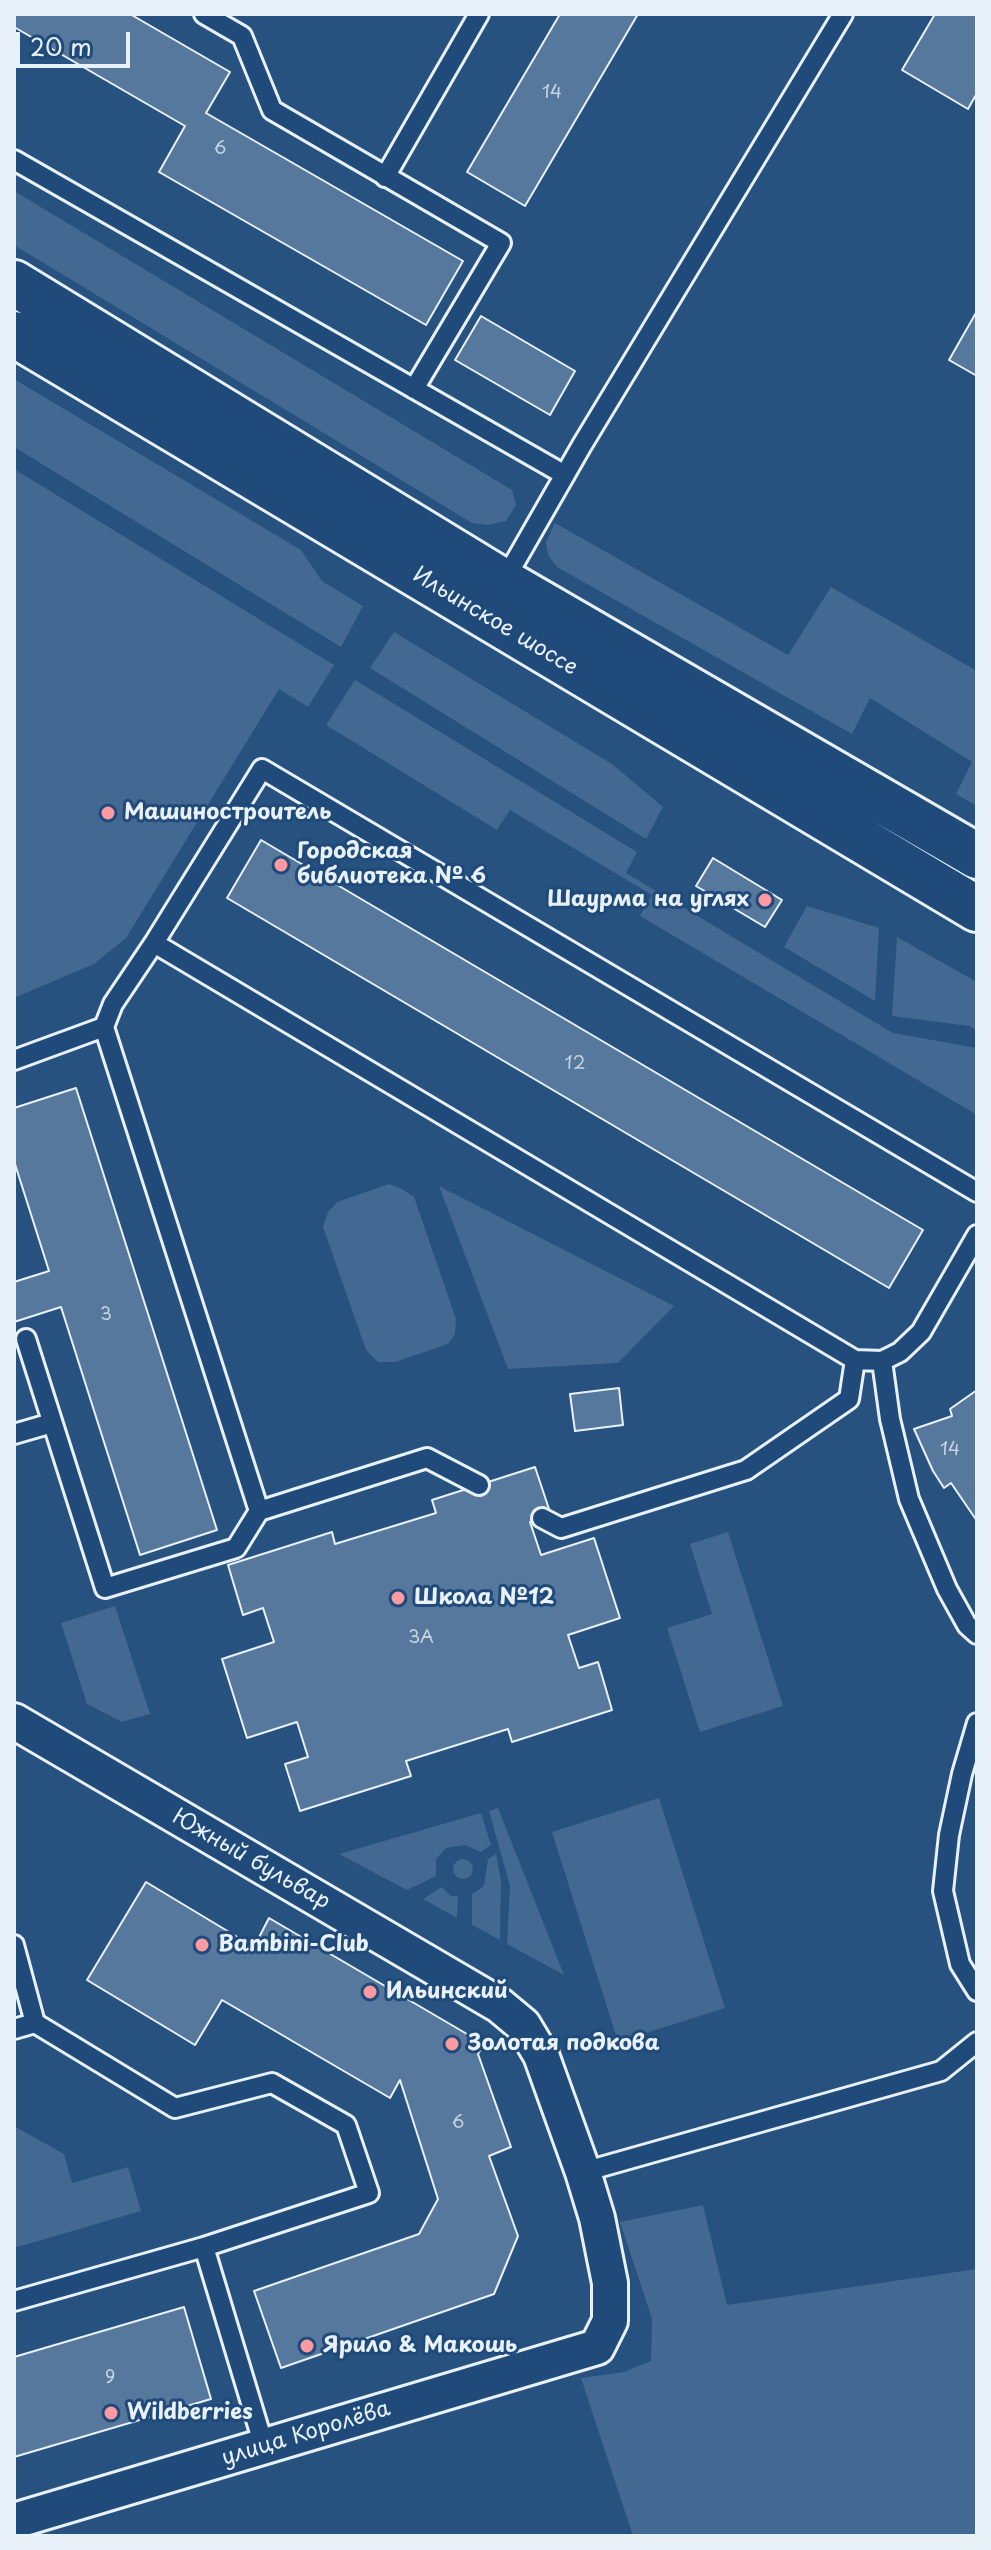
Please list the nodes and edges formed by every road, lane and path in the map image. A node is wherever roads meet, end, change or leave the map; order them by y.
1 (204, 14) edge
2 (479, 14) edge
3 (843, 14) edge
4 (14, 160) edge
5 (385, 177) junction
6 (14, 283) edge
7 (14, 334) edge
8 (414, 389) junction
9 (565, 475) junction
10 (504, 582) junction
11 (977, 856) edge
12 (977, 909) edge
13 (154, 943) junction
14 (104, 1027) junction
15 (14, 1060) edge
16 (977, 1192) edge
17 (977, 1235) edge
18 (26, 1339) dead end
19 (855, 1360) junction
20 (882, 1361) junction
21 (52, 1423) junction
22 (14, 1434) edge
23 (479, 1485) dead end
24 (259, 1511) junction
25 (542, 1518) dead end
26 (977, 1634) edge
27 (14, 1721) edge
28 (977, 1723) edge
29 (970, 1773) edge
30 (14, 1945) edge
31 (977, 1991) edge
32 (35, 2023) junction
33 (14, 2029) edge
34 (977, 2042) edge
35 (583, 2172) junction
36 (204, 2247) junction
37 (14, 2301) edge
38 (597, 2347) joint
39 (264, 2446) junction
40 (14, 2521) edge

1 - 5 lane
2 - 5 lane
3 - 9 lane
4 - 8 lane
5 - 8 lane
6 - 10 main road, Ильинское шоссе
7 - 12 main road, Ильинское шоссе
8 - 9 lane
9 - 10 lane
10 - 11 main road, Ильинское шоссе
13 - 14 lane
13 - 16 lane
13 - 19 lane
14 - 15 lane
14 - 24 lane
17 - 20 lane
18 - 21 lane
19 - 20 lane
19 - 25 lane
20 - 26 lane
21 - 22 lane
21 - 24 lane
23 - 24 lane
27 - 35 street, Южный бульвар
28 - 29 lane
29 - 31 lane
30 - 32 lane
32 - 33 lane
32 - 36 lane
34 - 35 lane
35 - 38 street, Южный бульвар
36 - 37 lane
36 - 39 lane
38 - 39 street, улица Королёва
39 - 40 street, улица Королёва

